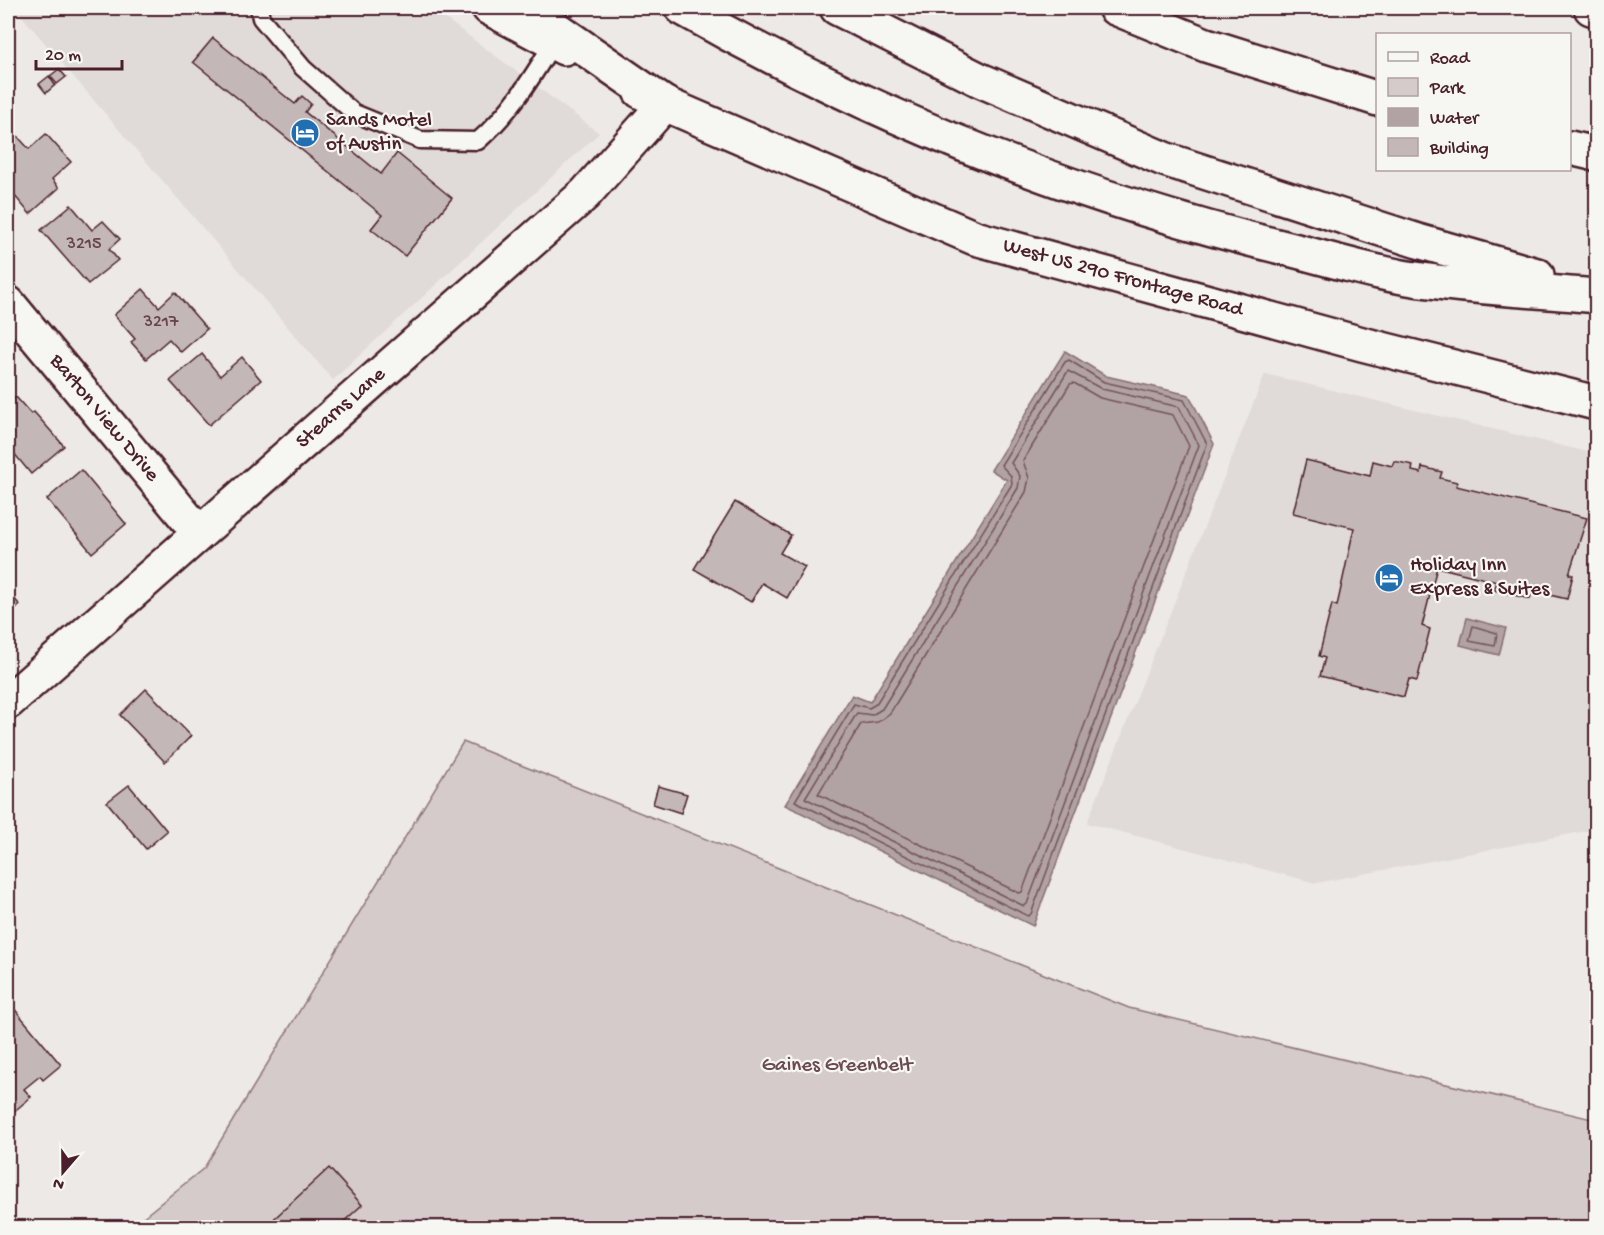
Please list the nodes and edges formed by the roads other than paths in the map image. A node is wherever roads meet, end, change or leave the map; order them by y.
1 (259, 8) edge
2 (489, 8) edge
3 (526, 8) edge
4 (682, 8) edge
5 (837, 8) edge
6 (1115, 8) edge
7 (1591, 8) edge
8 (1596, 9) edge
9 (554, 43) junction
10 (1376, 99) edge
11 (665, 104) junction
12 (1571, 148) edge
13 (1596, 154) edge
14 (1596, 295) edge
15 (8, 303) edge
16 (1596, 403) edge
17 (199, 533) junction
18 (8, 702) edge

1 - 9 lane
2 - 9 main road
3 - 11 main road
4 - 14 main road
5 - 14 main road
6 - 10 main road
7 - 8 main road
9 - 11 main road
11 - 16 main road, West US 290 Frontage Road
11 - 17 main road, Stearns Lane
12 - 13 main road
15 - 17 main road, Barton View Drive
17 - 18 main road, Stearns Lane

